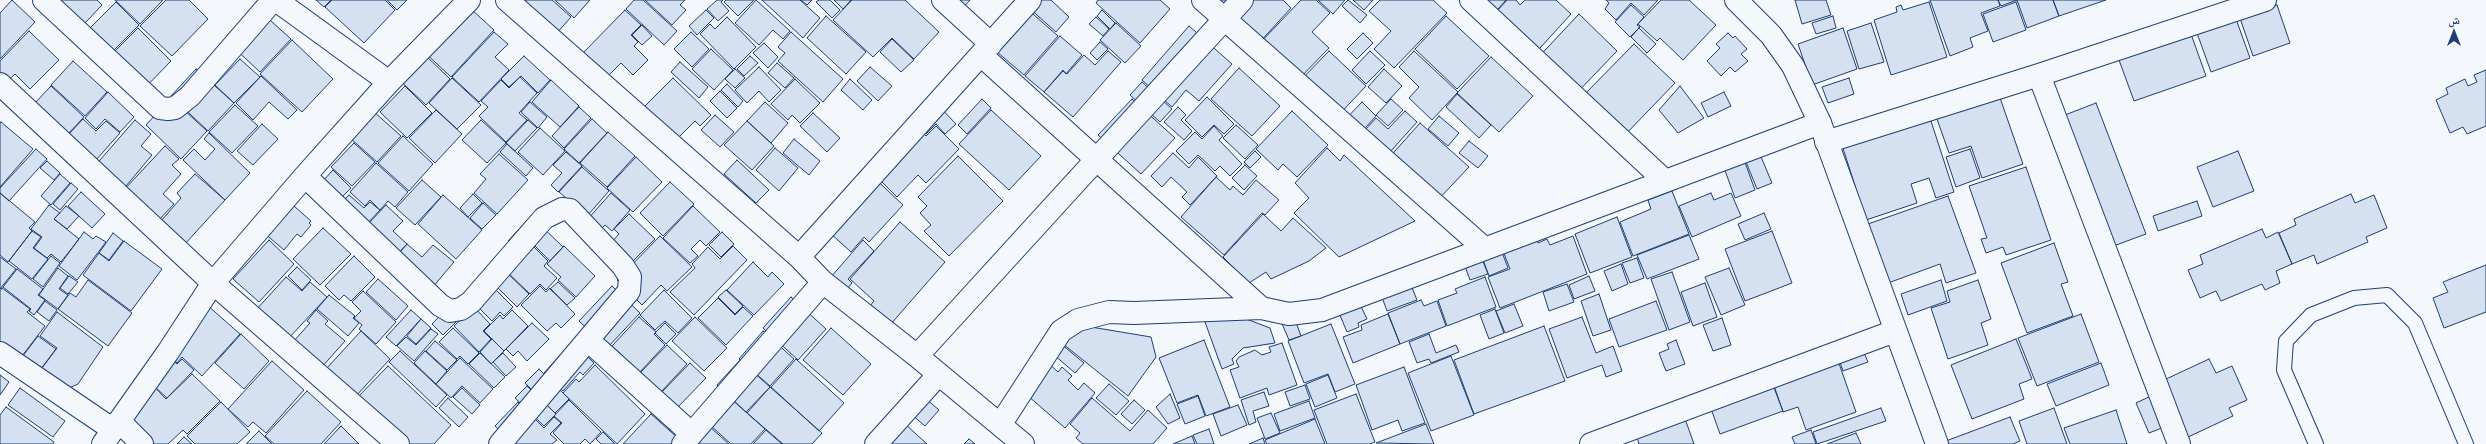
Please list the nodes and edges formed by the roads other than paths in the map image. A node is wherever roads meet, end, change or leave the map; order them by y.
1 (44, 0) edge
2 (274, 0) edge
3 (469, 0) edge
4 (508, 0) edge
5 (943, 0) edge
6 (1030, 0) edge
7 (1204, 0) edge
8 (1242, 0) edge
9 (1471, 0) edge
10 (1736, 0) edge
11 (2266, 0) edge
12 (1225, 18) junction
13 (986, 49) junction
14 (2039, 75) junction
15 (389, 82) junction
16 (0, 84) edge
17 (1823, 133) junction
18 (1097, 159) junction
19 (305, 176) junction
20 (1664, 180) junction
21 (1484, 248) junction
22 (799, 258) junction
23 (823, 282) junction
24 (213, 283) junction
25 (1262, 308) junction
26 (1895, 331) junction
27 (589, 341) junction
28 (0, 353) edge
29 (917, 356) junction
30 (939, 374) junction
31 (1000, 425) junction
32 (111, 431) edge
33 (688, 439) edge
34 (142, 444) edge
35 (398, 444) edge
36 (500, 444) edge
37 (876, 444) edge
38 (1023, 444) edge
39 (1591, 444) edge
40 (1937, 444) edge
41 (2179, 444) edge
42 (2316, 444) edge
43 (2466, 444) edge

1 - 2 street
2 - 15 street
3 - 15 street
4 - 22 street
5 - 13 street
6 - 13 street
7 - 12 street
8 - 12 street
9 - 20 street
10 - 17 street
11 - 14 street
12 - 18 street
12 - 21 street
13 - 18 street
13 - 22 street
14 - 17 street
14 - 41 street
15 - 19 street
16 - 24 street
17 - 20 street
17 - 26 street
18 - 25 street
18 - 29 street
19 - 24 street
19 - 27 street
20 - 21 street
21 - 25 street
22 - 23 street
23 - 29 street
23 - 33 street
24 - 32 street
24 - 35 street
25 - 31 street
26 - 39 street
26 - 40 street
27 - 33 street
27 - 36 street
28 - 32 street
29 - 30 street
30 - 31 street
30 - 37 street
31 - 38 street
32 - 34 street
42 - 43 lane

